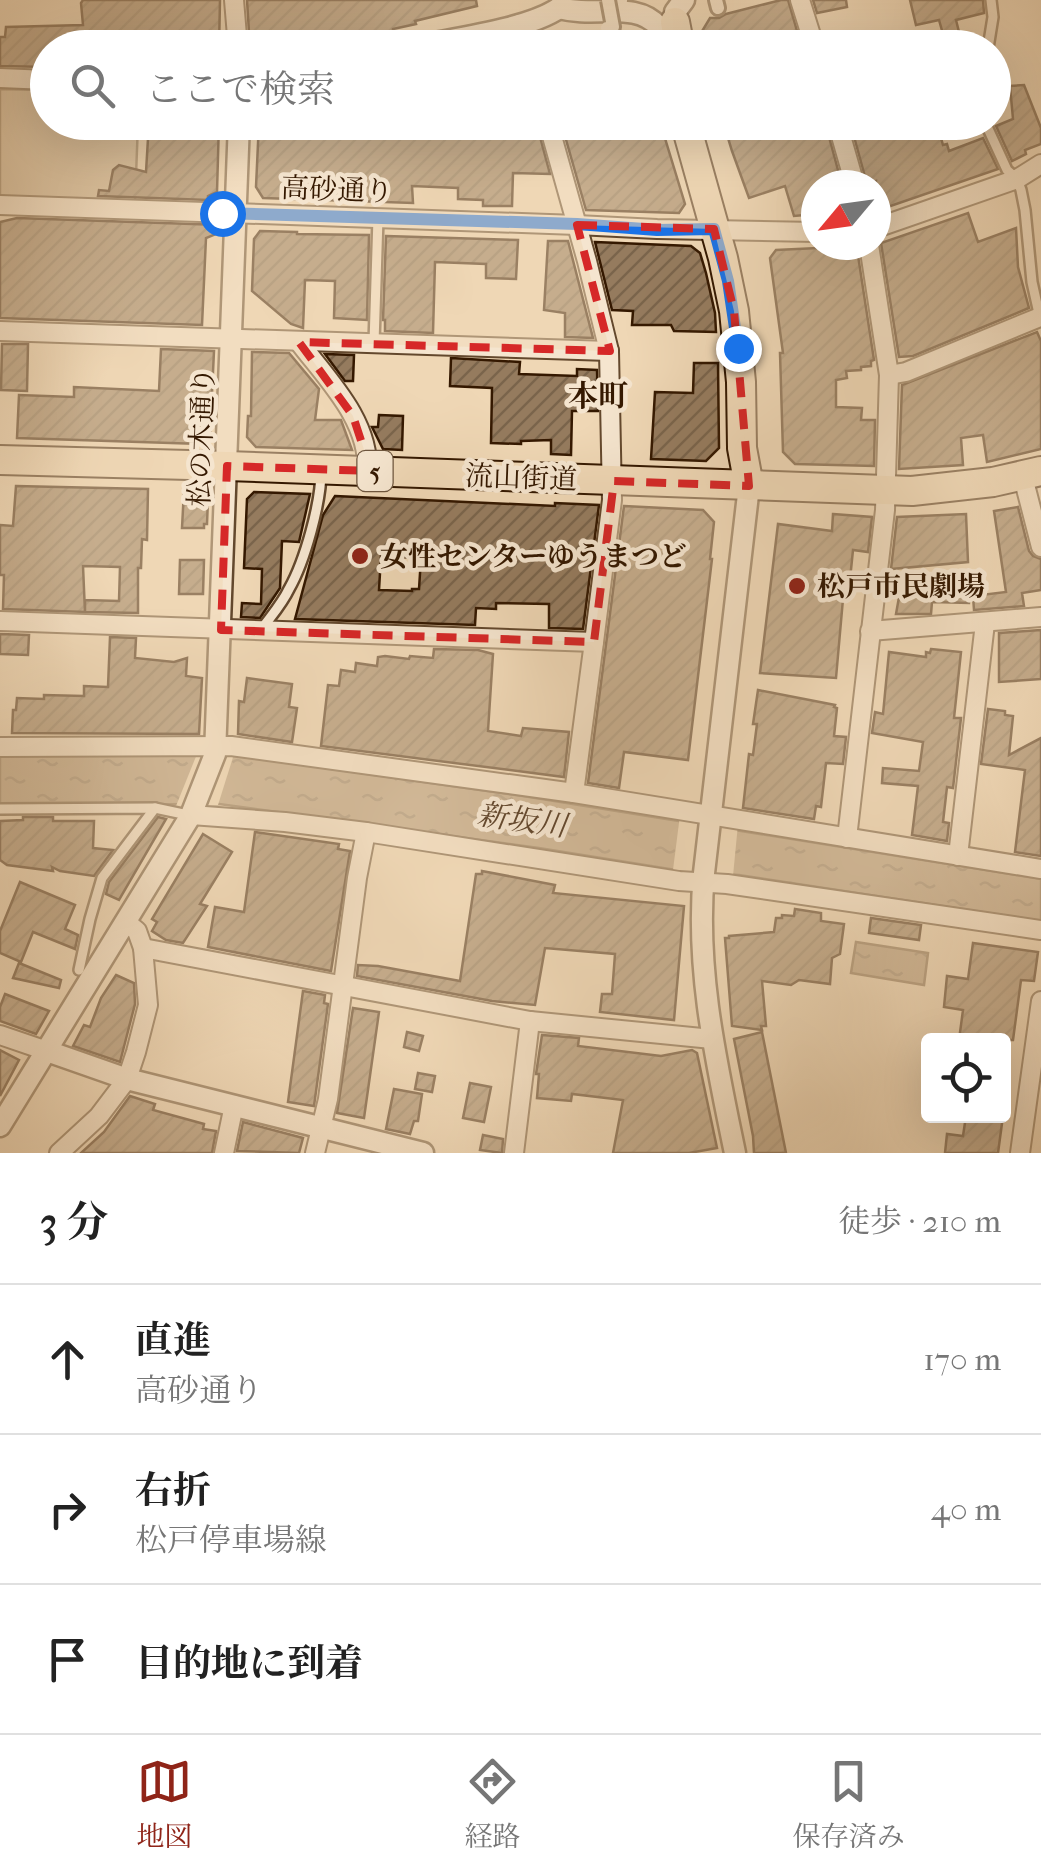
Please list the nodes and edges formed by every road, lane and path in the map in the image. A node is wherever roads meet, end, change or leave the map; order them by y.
1 (234, 0) edge
2 (608, 0) edge
3 (800, 0) edge
4 (991, 0) edge
5 (618, 1) edge
6 (564, 5) edge
7 (673, 22) edge
8 (520, 24) junction
9 (608, 28) dead end
10 (236, 30) edge
11 (492, 30) edge
12 (522, 30) edge
13 (809, 30) edge
14 (991, 30) edge
15 (0, 78) edge
16 (30, 79) edge
17 (238, 140) edge
18 (553, 140) edge
19 (691, 140) edge
20 (705, 140) edge
21 (842, 140) edge
22 (993, 140) edge
23 (1041, 164) edge
24 (851, 170) edge
25 (1017, 178) junction
26 (0, 205) edge
27 (236, 214) junction
28 (378, 218) junction
29 (891, 223) edge
30 (577, 224) junction
31 (724, 229) junction
32 (801, 232) edge
33 (871, 260) edge
34 (1041, 318) edge
35 (0, 330) edge
36 (232, 340) junction
37 (298, 342) junction
38 (374, 343) junction
39 (610, 351) junction
40 (889, 376) junction
41 (0, 460) edge
42 (227, 466) junction
43 (321, 469) junction
44 (367, 471) junction
45 (1032, 474) edge
46 (611, 481) junction
47 (749, 486) junction
48 (886, 490) junction
49 (1041, 547) edge
50 (1041, 617) edge
51 (0, 621) edge
52 (985, 623) junction
53 (221, 630) junction
54 (261, 630) junction
55 (870, 631) junction
56 (594, 642) junction
57 (0, 747) edge
58 (216, 750) junction
59 (574, 794) junction
60 (155, 808) junction
61 (0, 809) edge
62 (194, 810) junction
63 (711, 817) junction
64 (366, 832) junction
65 (847, 838) junction
66 (958, 856) junction
67 (1041, 868) edge
68 (703, 878) junction
69 (126, 922) junction
70 (1041, 930) edge
71 (142, 948) junction
72 (79, 970) dead end
73 (343, 987) junction
74 (1041, 1001) edge
75 (530, 1021) junction
76 (0, 1035) edge
77 (712, 1038) junction
78 (47, 1050) junction
79 (1037, 1054) edge
80 (127, 1079) junction
81 (234, 1105) junction
82 (0, 1126) edge
83 (322, 1128) junction
84 (60, 1153) edge
85 (224, 1153) edge
86 (315, 1153) edge
87 (424, 1153) edge
88 (514, 1153) edge
89 (736, 1153) edge
90 (1020, 1153) edge

1 - 10 street
2 - 9 street, bridge
3 - 13 street
4 - 14 lane
5 - 6 street
5 - 7 street
6 - 8 street
8 - 11 street
8 - 12 street
15 - 16 street
17 - 27 street, 松の木通り
18 - 30 street
19 - 31 main road
20 - 31 main road
21 - 24 street
22 - 25 lane
23 - 25 street
25 - 29 street
25 - 34 lane
26 - 27 street, 高砂通り
27 - 28 street, 高砂通り
27 - 36 street, 松の木通り
28 - 30 street, 高砂通り
28 - 38 lane
30 - 31 street, 高砂通り
30 - 39 street
31 - 32 street, 高砂通り
31 - 47 main road
33 - 40 street
34 - 40 street
35 - 36 street
36 - 37 street
36 - 42 street, 松の木通り
37 - 38 street
37 - 44 street
38 - 39 street
39 - 46 street
40 - 48 street
41 - 42 main road, 流山街道 / 5
42 - 43 main road, 流山街道 / 5
42 - 53 street, 松の木通り
43 - 44 main road, 流山街道 / 5
43 - 54 lane
44 - 46 main road, 流山街道 / 5
45 - 48 main road, 流山街道 / 5
45 - 49 street
46 - 47 main road, 流山街道 / 5
46 - 56 street
47 - 48 main road, 流山街道 / 5
47 - 63 street
48 - 55 street
50 - 52 street
51 - 53 street
52 - 55 street
52 - 66 street
53 - 54 street
53 - 58 street, 松の木通り
54 - 56 street
55 - 65 street
56 - 59 street
57 - 58 street
58 - 59 street
58 - 62 street, 松の木通り
59 - 63 street
60 - 61 lane
60 - 62 lane
60 - 72 lane
62 - 64 street
62 - 69 street, 松の木通り
63 - 65 street
63 - 68 street
64 - 68 street
64 - 73 street
65 - 66 street
66 - 67 street
68 - 70 street
68 - 77 street
69 - 71 street
69 - 78 street, 松の木通り
71 - 73 street
71 - 80 street
73 - 75 street
73 - 83 street
74 - 79 street
75 - 77 street
75 - 88 street
76 - 78 street
77 - 89 street
78 - 80 street
78 - 82 street, 松の木通り
79 - 90 street
80 - 81 street
80 - 84 street
81 - 83 street
81 - 85 street
83 - 86 street
83 - 87 street

